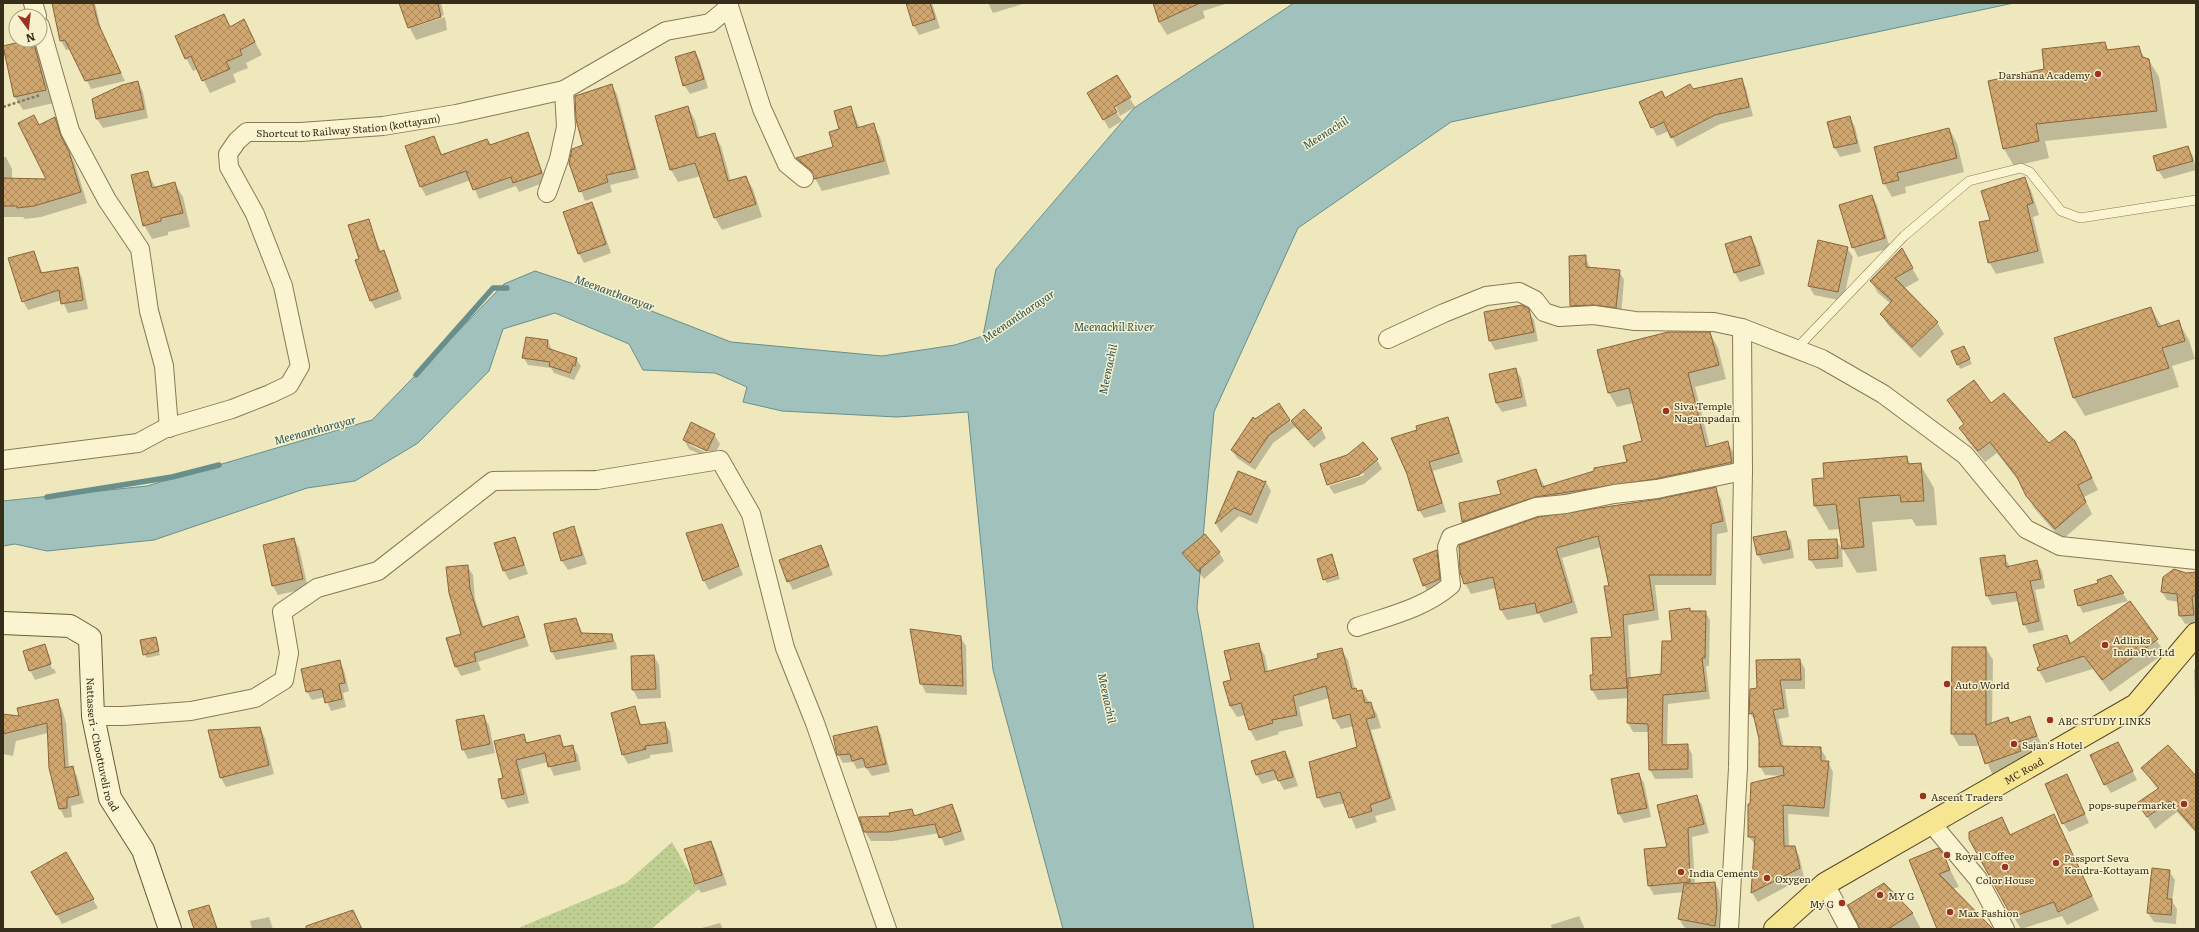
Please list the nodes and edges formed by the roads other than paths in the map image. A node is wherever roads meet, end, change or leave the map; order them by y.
1 (729, 5) edge
2 (46, 48) edge
3 (564, 90) junction
4 (804, 178) dead end
5 (548, 193) dead end
6 (2196, 200) edge
7 (1742, 328) junction
8 (1388, 340) dead end
9 (1797, 348) junction
10 (168, 428) junction
11 (3, 460) edge
12 (1743, 472) junction
13 (2196, 560) edge
14 (3, 623) edge
15 (1357, 628) dead end
16 (2196, 634) edge
17 (93, 716) junction
18 (1932, 824) junction
19 (1825, 884) junction
20 (170, 929) edge
21 (887, 929) edge
22 (1729, 929) edge
23 (1775, 929) edge
24 (1850, 929) edge
25 (2005, 929) edge

1 - 3 street, Shortcut to Railway Station (kottayam)
1 - 4 street
2 - 10 street
3 - 5 street
3 - 10 street, Shortcut to Railway Station (kottayam)
6 - 9 lane
7 - 8 street
7 - 9 street
7 - 12 street
9 - 13 street
10 - 11 street, Shortcut to Railway Station (kottayam)
12 - 15 street
12 - 22 street
14 - 17 main road, Nattasseri - Choottuveli road
16 - 18 main road, MC Road
17 - 20 main road, Nattasseri - Choottuveli road
17 - 21 street
18 - 19 main road, MC Road
18 - 25 street
19 - 23 main road, MC Road
19 - 24 street

